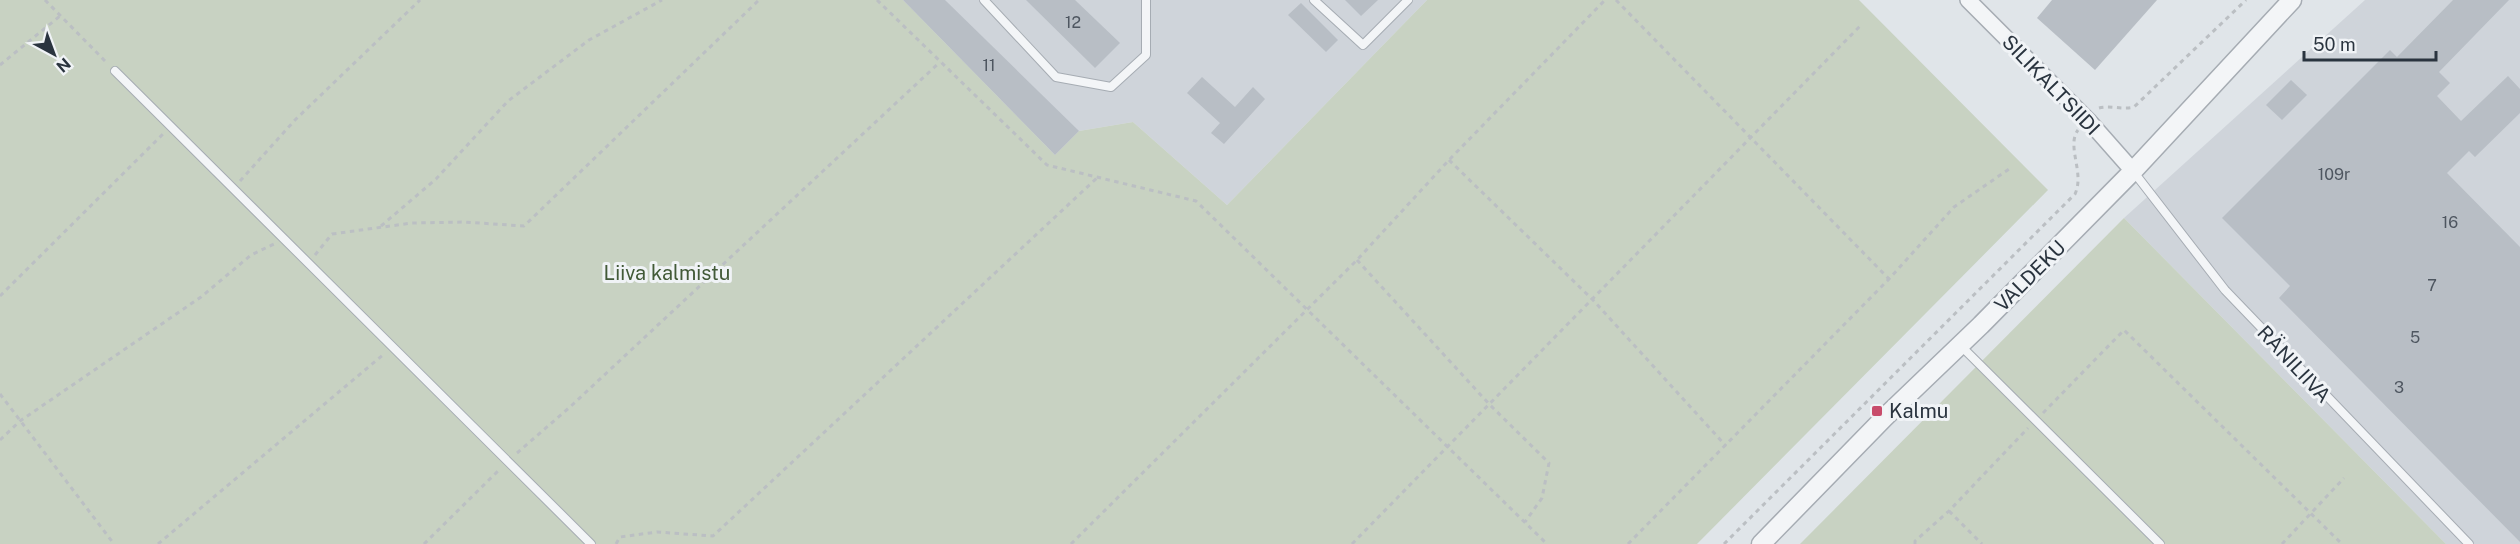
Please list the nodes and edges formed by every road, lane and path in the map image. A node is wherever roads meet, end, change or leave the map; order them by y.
1 (45, 0) edge
2 (420, 0) edge
3 (662, 0) edge
4 (759, 0) edge
5 (877, 0) edge
6 (984, 0) edge
7 (1146, 0) edge
8 (1314, 0) edge
9 (1408, 0) edge
10 (1605, 0) edge
11 (1616, 0) edge
12 (2246, 0) edge
13 (2292, 0) edge
14 (1976, 3) edge
15 (60, 16) junction
16 (1862, 24) dead end
17 (940, 62) junction
18 (0, 65) edge
19 (115, 71) joint
20 (2097, 111) dead end
21 (171, 127) junction
22 (2080, 128) dead end
23 (1752, 137) junction
24 (1449, 160) junction
25 (2009, 168) dead end
26 (2133, 171) junction
27 (1098, 177) junction
28 (233, 189) junction
29 (380, 227) junction
30 (284, 239) junction
31 (1357, 260) junction
32 (309, 264) junction
33 (1889, 279) junction
34 (0, 296) edge
35 (1593, 300) junction
36 (1306, 309) junction
37 (1960, 345) junction
38 (392, 346) junction
39 (0, 394) edge
40 (1490, 405) junction
41 (20, 421) junction
42 (2035, 421) junction
43 (0, 440) edge
44 (1726, 446) junction
45 (1446, 447) junction
46 (508, 461) junction
47 (2344, 478) dead end
48 (1949, 512) junction
49 (2312, 513) junction
50 (1525, 522) junction
51 (114, 544) edge
52 (158, 544) edge
53 (424, 544) edge
54 (591, 544) edge
55 (616, 544) edge
56 (1071, 544) edge
57 (1352, 544) edge
58 (1547, 544) edge
59 (1628, 544) edge
60 (1724, 544) edge
61 (1761, 544) edge
62 (1915, 544) edge
63 (1982, 544) edge
64 (2160, 544) edge
65 (2282, 544) edge
66 (2342, 544) edge
67 (2469, 544) edge

1 - 15 path
2 - 28 path
3 - 29 path
4 - 29 path
5 - 17 path
6 - 7 lane
8 - 9 lane
10 - 24 path
11 - 23 path
12 - 20 path
13 - 26 street, VALDEKU
14 - 26 street, SILIKALTSIIDI
15 - 18 path
15 - 19 path
16 - 23 path
17 - 27 path
17 - 46 path
19 - 21 lane
21 - 28 lane
21 - 34 path
22 - 60 path
23 - 33 path
23 - 35 path
24 - 31 path
24 - 35 path
25 - 33 path
26 - 37 street, VALDEKU
26 - 67 lane, RÄNILIIVA
27 - 36 path
27 - 55 path
28 - 30 lane
29 - 32 path
30 - 32 lane
30 - 41 path
31 - 36 path
31 - 40 path
32 - 38 lane
33 - 44 path
35 - 40 path
35 - 44 path
36 - 45 path
36 - 56 path
37 - 42 lane
37 - 61 street, VALDEKU
38 - 46 lane
38 - 52 path
39 - 41 path
40 - 45 path
40 - 50 path
41 - 43 path
41 - 51 path
42 - 48 path
42 - 49 path
42 - 64 lane
44 - 59 path
45 - 50 path
45 - 57 path
46 - 53 path
46 - 54 lane
47 - 49 path
48 - 62 path
48 - 63 path
49 - 65 path
49 - 66 path
50 - 58 path

